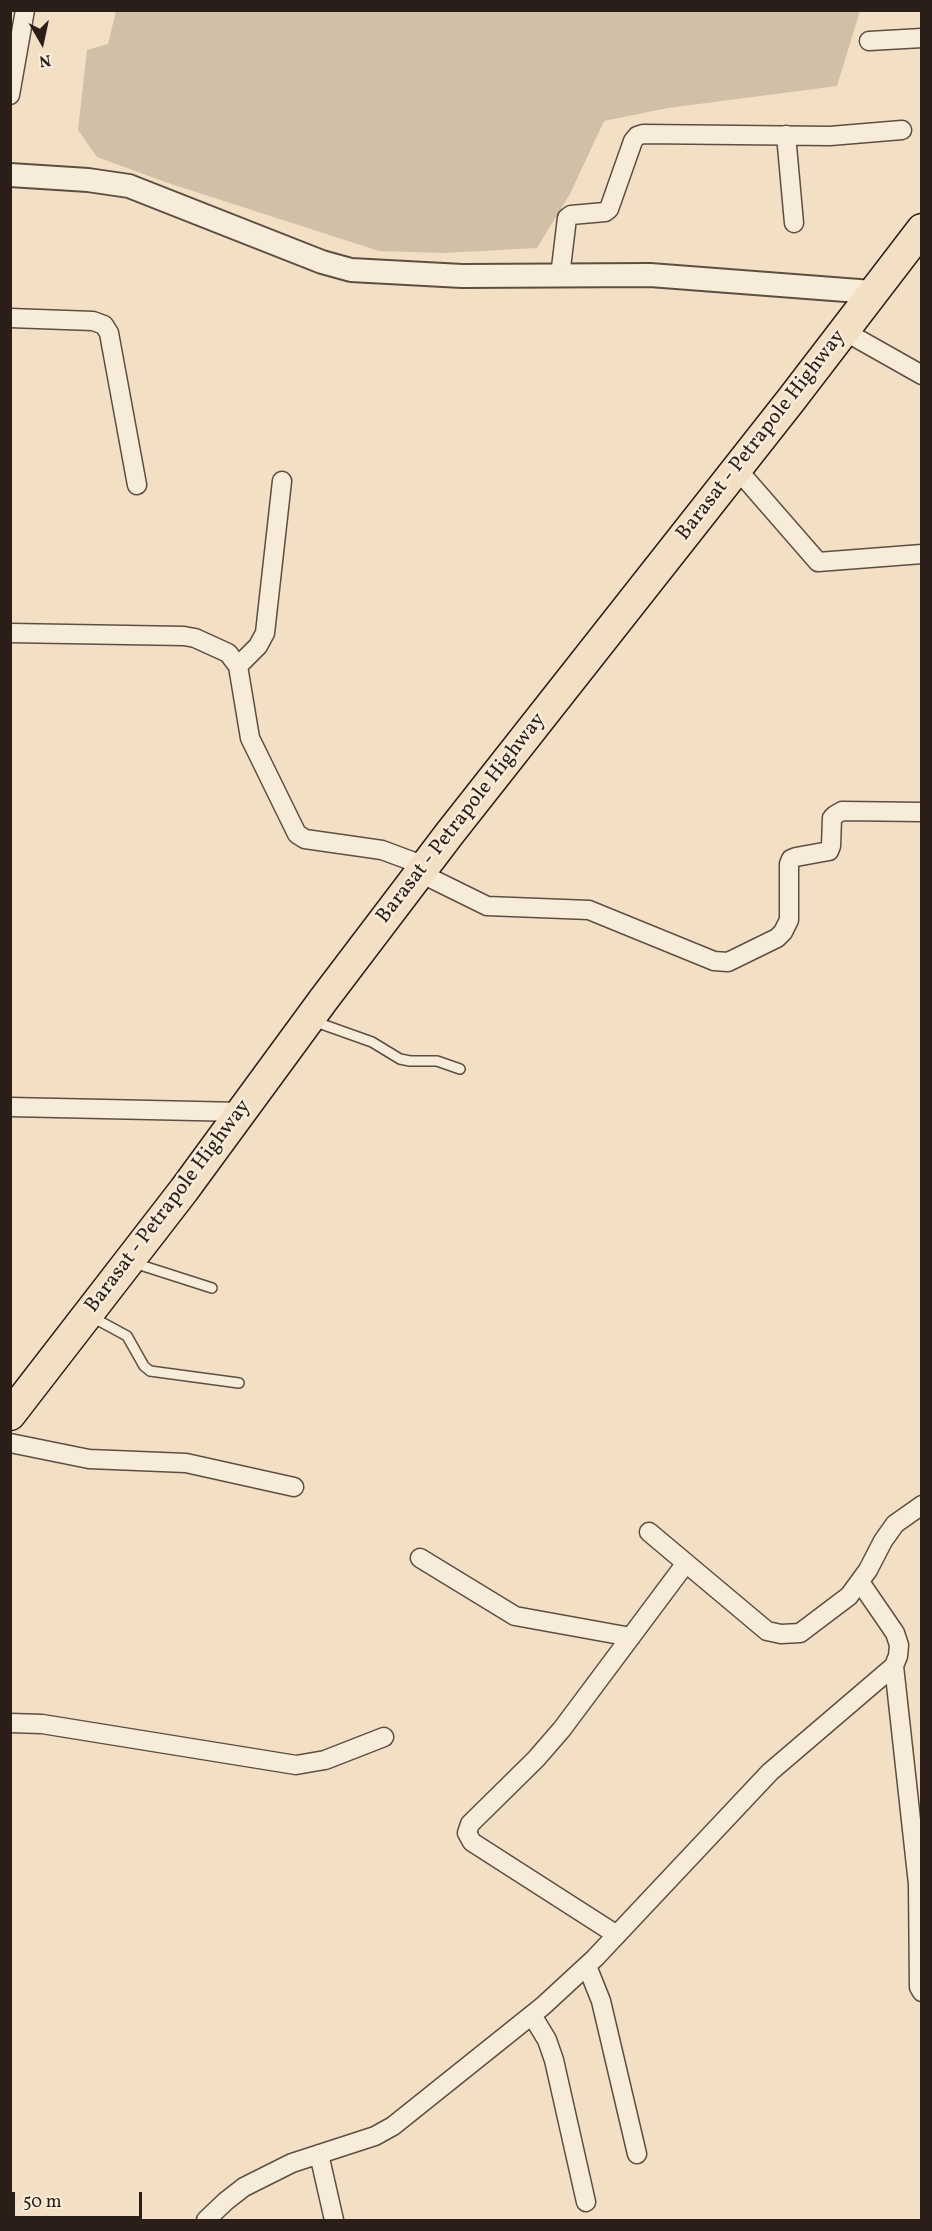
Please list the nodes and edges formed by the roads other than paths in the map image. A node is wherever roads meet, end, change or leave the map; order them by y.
1 (25, 10) edge
2 (921, 38) edge
3 (869, 41) dead end
4 (10, 95) edge
5 (902, 130) dead end
6 (786, 135) junction
7 (10, 175) edge
8 (794, 223) dead end
9 (918, 241) edge
10 (560, 276) junction
11 (872, 292) junction
12 (10, 318) edge
13 (844, 331) junction
14 (921, 375) edge
15 (737, 469) junction
16 (282, 481) dead end
17 (137, 485) dead end
18 (921, 554) edge
19 (10, 633) edge
20 (238, 666) junction
21 (921, 812) edge
22 (423, 870) junction
23 (309, 1020) junction
24 (460, 1069) dead end
25 (10, 1107) edge
26 (242, 1112) junction
27 (128, 1261) junction
28 (212, 1288) dead end
29 (88, 1315) junction
30 (238, 1383) dead end
31 (13, 1408) edge
32 (10, 1443) edge
33 (294, 1487) dead end
34 (921, 1505) edge
35 (649, 1532) dead end
36 (420, 1558) dead end
37 (686, 1563) junction
38 (860, 1582) junction
39 (630, 1638) junction
40 (894, 1666) junction
41 (10, 1723) edge
42 (384, 1737) dead end
43 (618, 1935) junction
44 (587, 1966) junction
45 (921, 1992) edge
46 (532, 2015) junction
47 (319, 2154) junction
48 (637, 2154) dead end
49 (586, 2202) dead end
50 (206, 2220) edge
51 (334, 2220) edge

1 - 4 street
2 - 3 street
5 - 6 street
6 - 8 street
6 - 10 street
7 - 10 street
9 - 11 highway, Barasat - Petrapole Highway
10 - 11 street
11 - 13 highway, Barasat - Petrapole Highway
12 - 17 street
13 - 14 street
13 - 15 highway, Barasat - Petrapole Highway
15 - 18 street
15 - 22 highway, Barasat - Petrapole Highway
16 - 20 street
19 - 20 street
20 - 22 street
21 - 22 street
22 - 23 highway, Barasat - Petrapole Highway
23 - 24 lane
23 - 26 highway, Barasat - Petrapole Highway
25 - 26 street
26 - 27 highway, Barasat - Petrapole Highway
27 - 28 lane
27 - 29 highway, Barasat - Petrapole Highway
29 - 30 lane
29 - 31 highway, Barasat - Petrapole Highway
32 - 33 street
34 - 38 street
35 - 37 street
36 - 39 street
37 - 38 street
37 - 39 street
38 - 40 street
39 - 43 street
40 - 43 street
40 - 45 street
41 - 42 street
43 - 44 street
44 - 46 street
44 - 48 street
46 - 47 street
46 - 49 street
47 - 50 street
47 - 51 street

